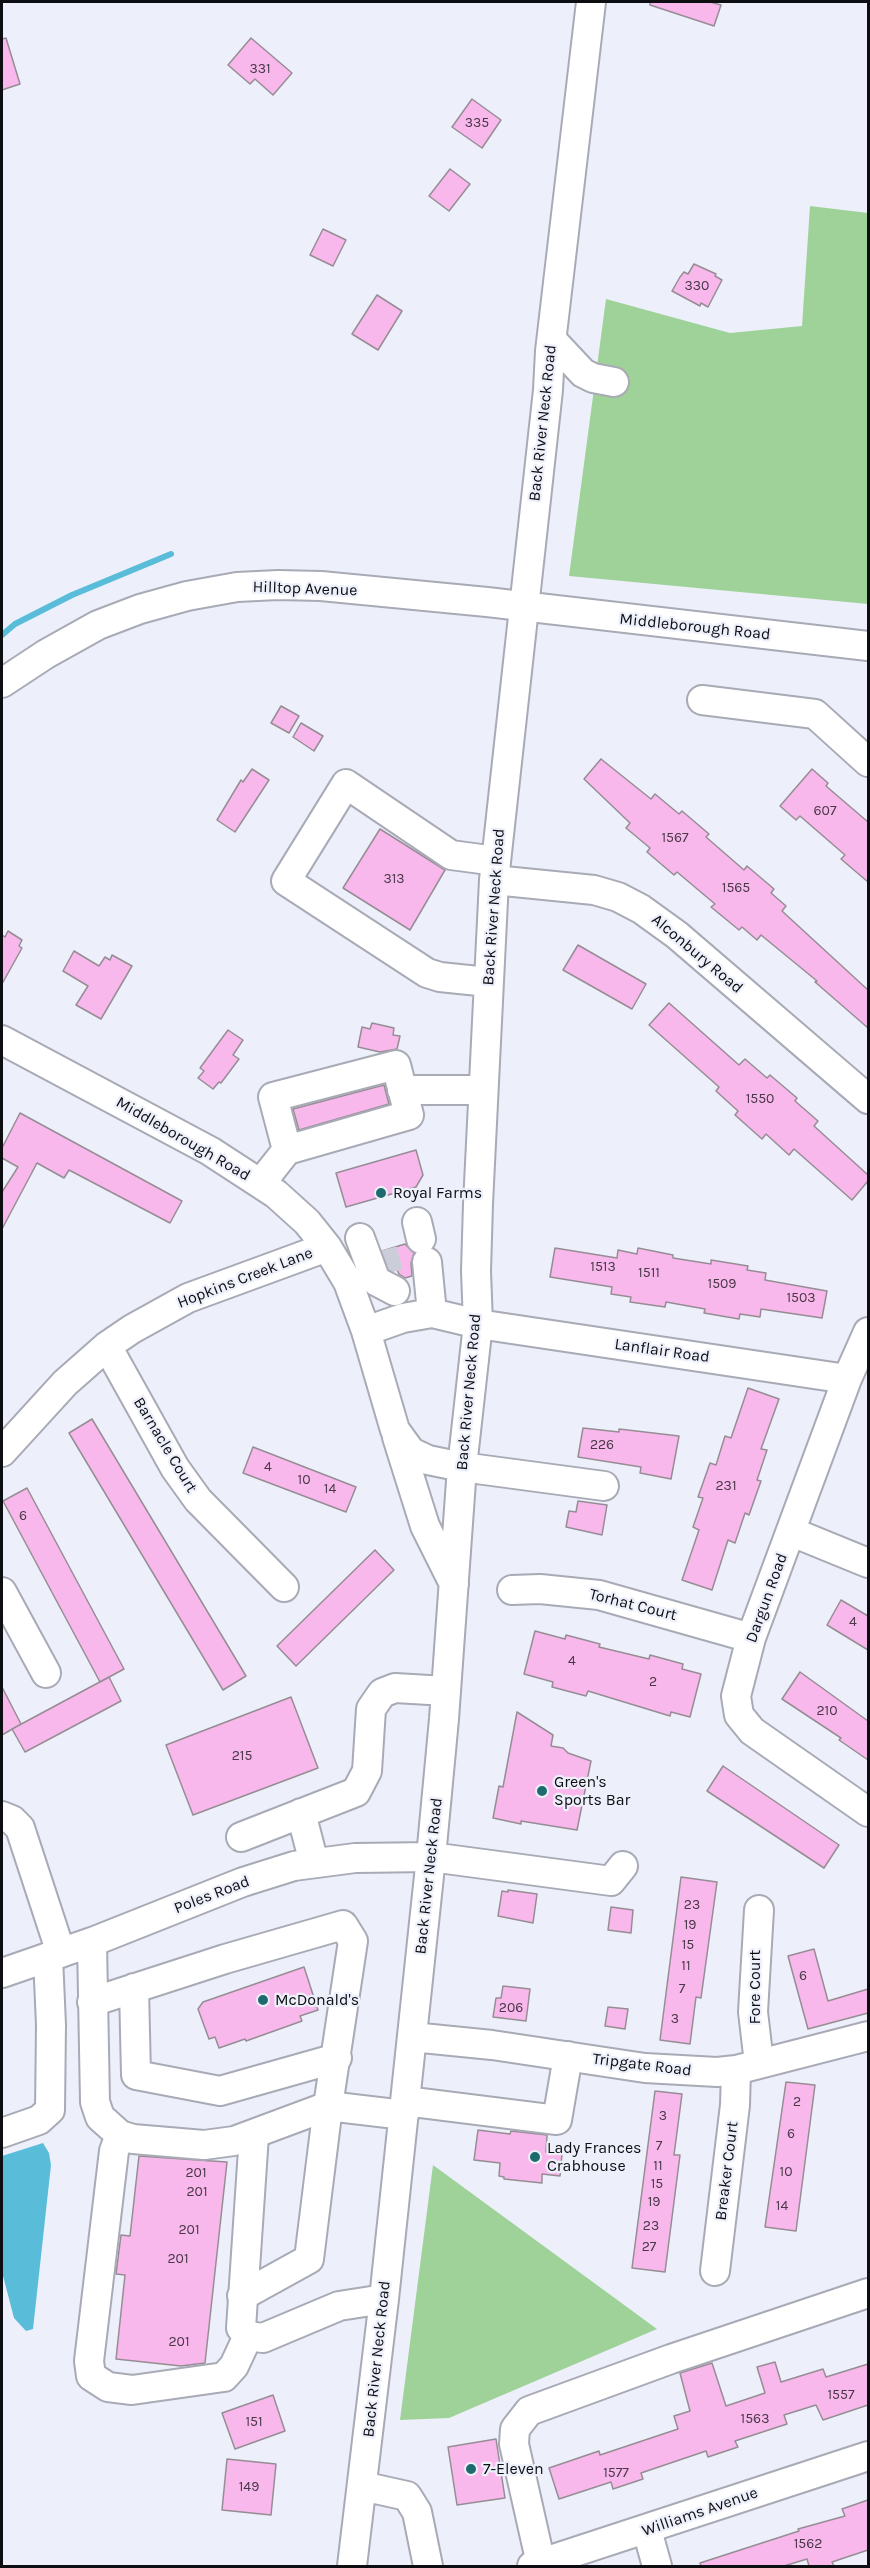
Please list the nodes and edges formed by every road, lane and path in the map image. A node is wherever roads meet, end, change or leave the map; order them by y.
1 (591, 2) edge
2 (552, 340) junction
3 (545, 413) junction
4 (522, 608) junction
5 (868, 646) edge
6 (2, 683) edge
7 (702, 700) dead end
8 (868, 762) edge
9 (495, 871) junction
10 (488, 982) junction
11 (2, 1040) edge
12 (402, 1090) junction
13 (483, 1090) junction
14 (868, 1099) edge
15 (287, 1150) junction
16 (261, 1183) junction
17 (422, 1241) dead end
18 (327, 1247) junction
19 (432, 1313) junction
20 (478, 1324) junction
21 (366, 1330) junction
22 (868, 1332) edge
23 (107, 1346) junction
24 (847, 1379) junction
25 (395, 1430) junction
26 (2, 1452) edge
27 (462, 1467) junction
28 (604, 1486) dead end
29 (792, 1532) junction
30 (868, 1563) edge
31 (454, 1586) junction
32 (284, 1587) dead end
33 (512, 1590) dead end
34 (2, 1592) edge
35 (751, 1638) junction
36 (46, 1673) dead end
37 (446, 1691) junction
38 (868, 1812) edge
39 (301, 1813) junction
40 (2, 1816) edge
41 (241, 1837) dead end
42 (431, 1857) junction
43 (314, 1863) junction
44 (623, 1866) dead end
45 (759, 1910) dead end
46 (92, 1942) junction
47 (54, 1955) junction
48 (2, 1973) edge
49 (134, 1988) junction
50 (92, 2002) junction
51 (868, 2036) edge
52 (412, 2037) junction
53 (568, 2056) junction
54 (337, 2058) junction
55 (747, 2067) junction
56 (328, 2106) junction
57 (405, 2108) junction
58 (2, 2133) edge
59 (120, 2135) junction
60 (255, 2135) junction
61 (715, 2271) dead end
62 (868, 2293) edge
63 (242, 2296) junction
64 (384, 2299) junction
65 (248, 2336) junction
66 (868, 2456) edge
67 (362, 2486) junction
68 (647, 2530) junction
69 (536, 2565) edge
70 (352, 2566) edge
71 (428, 2566) edge
72 (657, 2566) edge

1 - 2 street, Back River Neck Road
2 - 3 street, Back River Neck Road
2 - 3 street
3 - 4 street, Back River Neck Road
4 - 5 street, Middleborough Road
4 - 6 street, Hilltop Avenue
4 - 9 street, Back River Neck Road
7 - 8 street
9 - 10 street, Back River Neck Road
9 - 10 street, Alconbury Road
9 - 14 street, Alconbury Road
10 - 13 street, Back River Neck Road
11 - 16 street, Middleborough Road
12 - 13 street
12 - 15 street
12 - 15 street
13 - 20 street, Back River Neck Road
15 - 16 street
16 - 18 street, Middleborough Road
17 - 19 street
18 - 21 street, Middleborough Road
18 - 23 street, Hopkins Creek Lane
19 - 20 street, Lanflair Road
19 - 21 street
20 - 24 street, Lanflair Road
20 - 27 street, Back River Neck Road
21 - 25 street, Middleborough Road
22 - 24 street, Dargun Road
23 - 26 street, Hopkins Creek Lane
23 - 32 street, Barnacle Court
24 - 29 street, Dargun Road
25 - 27 street, Middleborough Road
25 - 31 street
27 - 28 street, Middleborough Road
27 - 31 street, Back River Neck Road
29 - 30 street
29 - 35 street, Dargun Road
31 - 37 street, Back River Neck Road
33 - 35 street, Torhat Court
34 - 36 street
35 - 38 street, Dargun Road
37 - 39 street
37 - 42 street, Back River Neck Road
39 - 41 street
39 - 43 street
40 - 47 street
42 - 43 street, Poles Road
42 - 44 street, Poles Road
42 - 52 street, Back River Neck Road
43 - 46 street, Poles Road
45 - 55 street, Fore Court
46 - 47 street, Poles Road
46 - 50 street
47 - 48 street, Poles Road
47 - 58 street
49 - 50 street
49 - 54 street
49 - 54 street
50 - 59 street
51 - 55 street, Tripgate Road
52 - 53 street, Tripgate Road
52 - 57 street, Back River Neck Road
53 - 55 street, Tripgate Road
53 - 57 street
54 - 56 street
55 - 61 street, Breaker Court
56 - 57 street
56 - 60 street
56 - 63 street
57 - 64 street, Back River Neck Road
59 - 60 street
59 - 65 street
60 - 63 street
62 - 69 street
63 - 65 street
64 - 65 street
64 - 67 street, Back River Neck Road
66 - 68 street, Williams Avenue
67 - 70 street, Back River Neck Road
67 - 71 street
68 - 69 street, Williams Avenue
68 - 72 street

